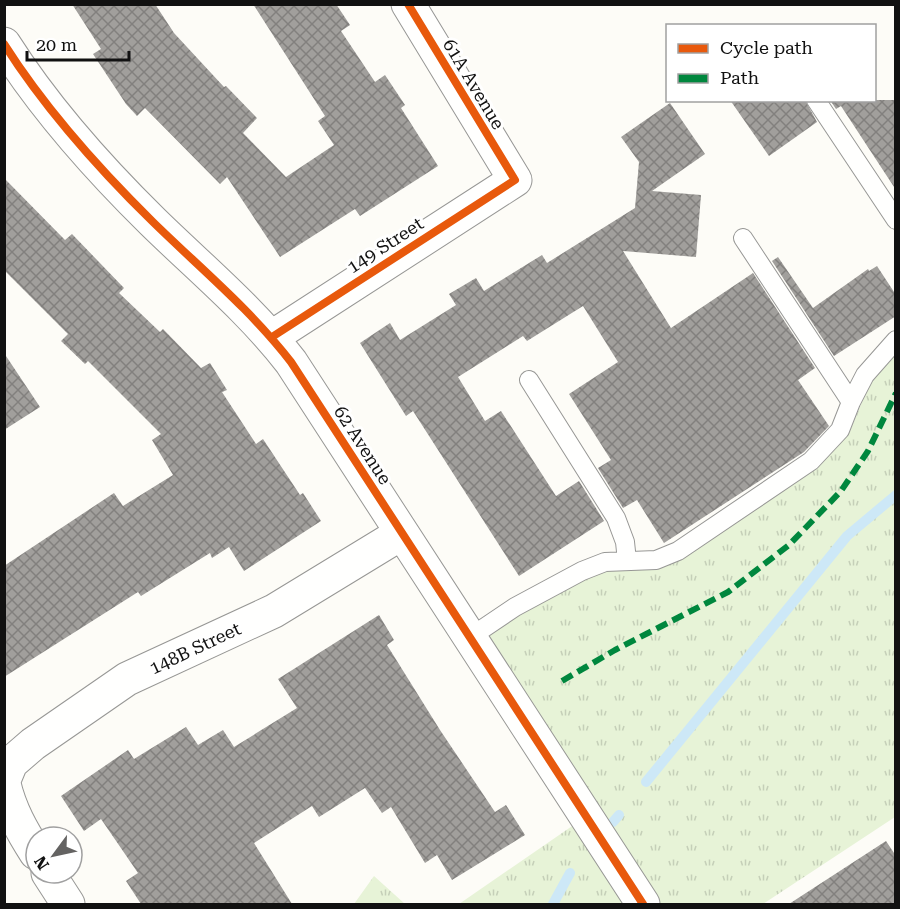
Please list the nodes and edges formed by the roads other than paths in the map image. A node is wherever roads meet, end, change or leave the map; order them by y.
1 (408, 4) edge
2 (4, 44) edge
3 (817, 102) edge
4 (515, 180) joint
5 (896, 220) edge
6 (743, 238) dead end
7 (272, 337) junction
8 (896, 340) edge
9 (529, 380) dead end
10 (851, 402) junction
11 (402, 532) junction
12 (627, 561) junction
13 (469, 638) junction
14 (4, 782) edge
15 (24, 832) edge
16 (56, 885) edge
17 (68, 904) edge
18 (643, 904) edge

1 - 4 street, 61A Avenue
2 - 7 street, 62 Avenue
3 - 5 lane
4 - 7 street, 149 Street
6 - 10 lane
7 - 11 street, 62 Avenue
8 - 10 lane
9 - 12 lane
10 - 12 lane
11 - 13 street, 62 Avenue
11 - 14 street, 148B Street
12 - 13 lane
13 - 18 street, 62 Avenue
14 - 15 street
16 - 17 street

